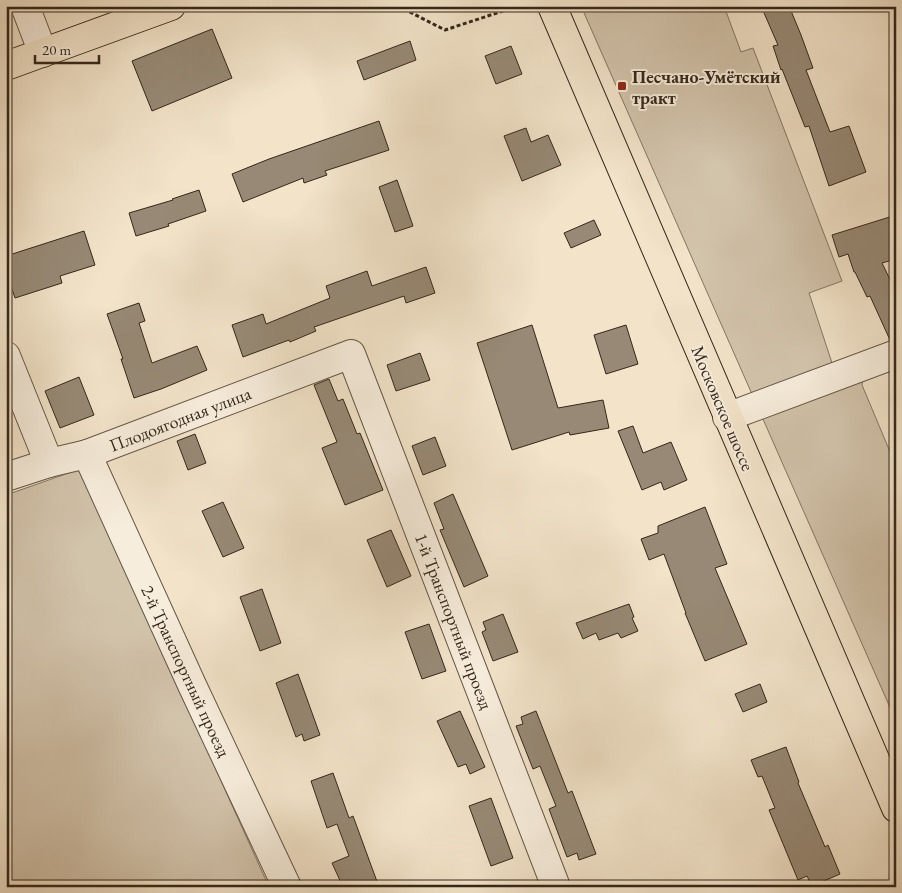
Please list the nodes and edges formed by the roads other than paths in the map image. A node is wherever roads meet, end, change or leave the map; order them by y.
1 (25, 6) edge
2 (172, 6) edge
3 (552, 6) edge
4 (43, 53) junction
5 (6, 66) edge
6 (351, 354) joint
7 (896, 354) edge
8 (6, 356) edge
9 (727, 417) junction
10 (87, 454) junction
11 (49, 463) junction
12 (6, 477) edge
13 (896, 808) edge
14 (287, 887) edge
15 (556, 887) edge

1 - 4 street
2 - 4 main road
3 - 9 main road, Московское шоссе
4 - 5 main road
6 - 10 street, Плодоягодная улица
6 - 15 street, 1-й Транспортный проезд
7 - 9 street
8 - 11 street
9 - 13 main road, Московское шоссе
10 - 11 street, Плодоягодная улица
10 - 14 street, 2-й Транспортный проезд
11 - 12 street, Плодоягодная улица

